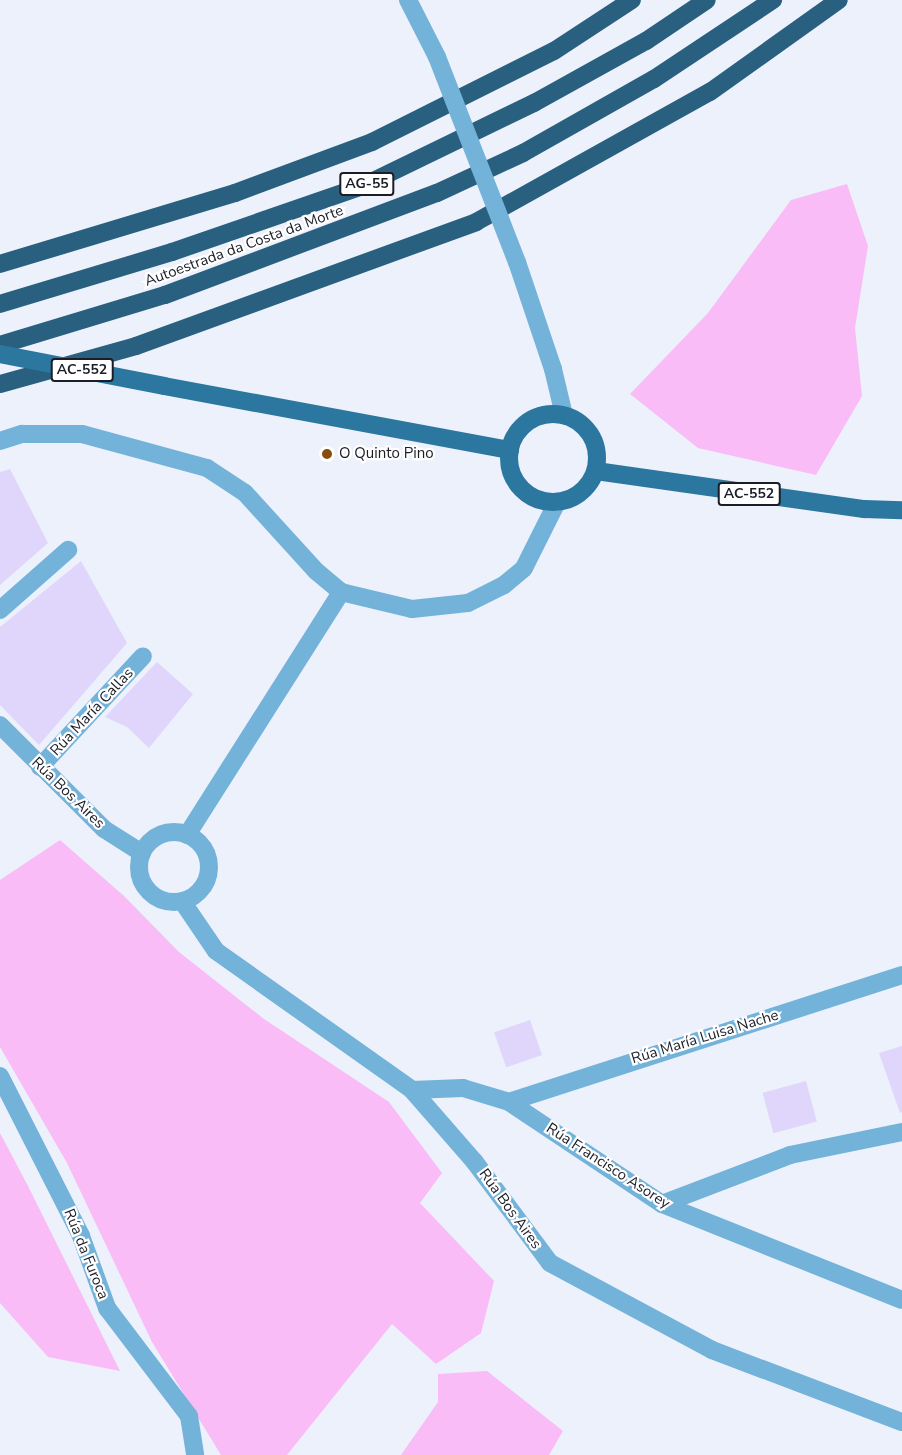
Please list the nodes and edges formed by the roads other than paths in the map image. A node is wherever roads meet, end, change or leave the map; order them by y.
1 (408, 0) edge
2 (632, 0) edge
3 (706, 0) edge
4 (772, 0) edge
5 (839, 0) edge
6 (0, 264) edge
7 (0, 304) edge
8 (0, 345) edge
9 (0, 354) edge
10 (0, 384) edge
11 (564, 415) junction
12 (0, 441) edge
13 (510, 450) junction
14 (596, 471) junction
15 (557, 502) junction
16 (902, 510) edge
17 (68, 550) dead end
18 (341, 592) junction
19 (0, 610) edge
20 (143, 656) dead end
21 (0, 725) edge
22 (40, 768) junction
23 (187, 835) junction
24 (142, 853) junction
25 (182, 901) junction
26 (902, 975) edge
27 (0, 1076) edge
28 (412, 1090) junction
29 (508, 1102) junction
30 (902, 1132) edge
31 (662, 1204) junction
32 (902, 1300) edge
33 (902, 1422) edge
34 (195, 1455) edge

1 - 11 street, bridge
2 - 6 highway
3 - 7 highway, Autoestrada da Costa da Morte / AG-55
4 - 8 highway, Autoestrada da Costa da Morte / AG-55
5 - 10 highway
9 - 13 main road, AC-552, bridge
11 - 13 main road
11 - 14 main road
12 - 18 street
13 - 15 main road
14 - 15 main road
14 - 16 main road, AC-552
15 - 18 street
17 - 19 street
18 - 23 street
20 - 22 street, Rúa María Callas
21 - 22 street, Rúa Bos Aires
22 - 24 street, Rúa Bos Aires
23 - 24 street
23 - 25 street
24 - 25 street
25 - 28 street, Rúa Bos Aires
26 - 29 street, Rúa María Luisa Nache
27 - 34 street, Rúa da Furoca
28 - 29 street, Rúa Francisco Asorey
28 - 33 street, Rúa Bos Aires
29 - 31 street, Rúa Francisco Asorey
30 - 31 street
31 - 32 street, Rúa Francisco Asorey

